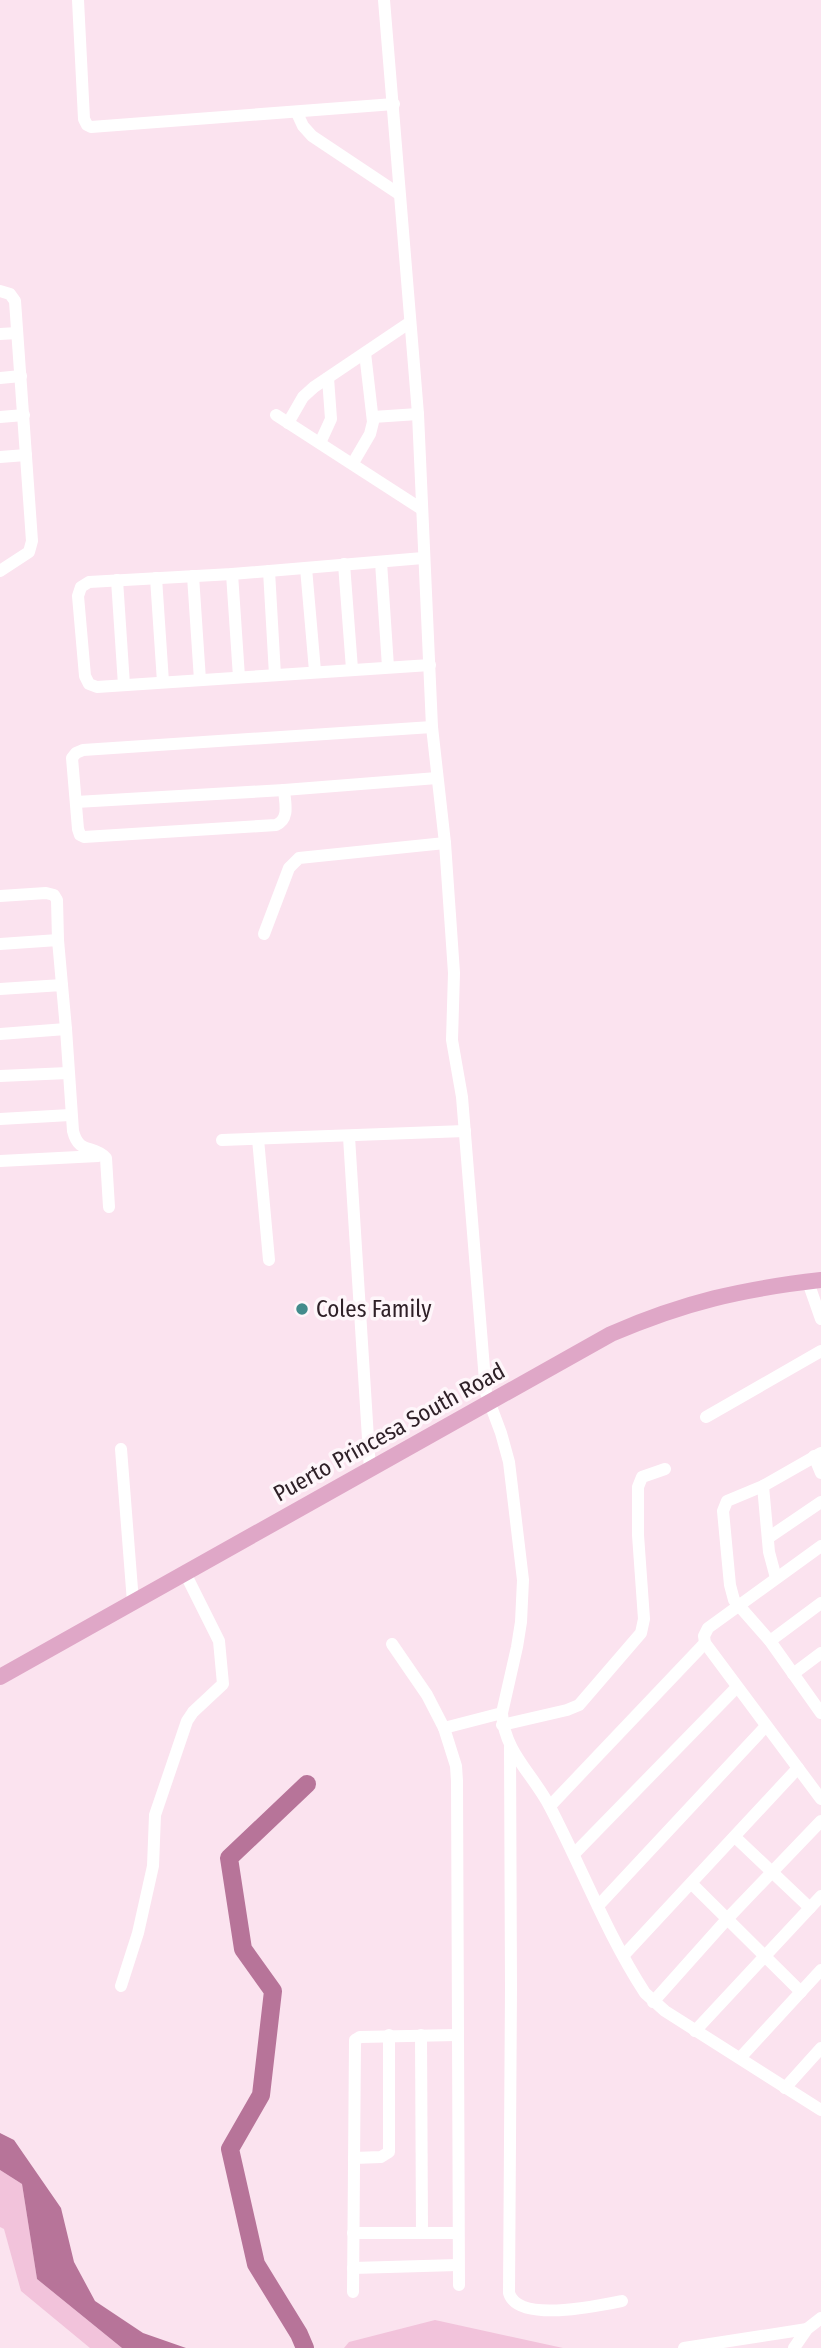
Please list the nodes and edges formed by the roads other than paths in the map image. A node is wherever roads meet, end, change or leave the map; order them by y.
1 (78, 0) edge
2 (384, 0) edge
3 (394, 104) junction
4 (297, 113) junction
5 (399, 194) junction
6 (0, 291) edge
7 (409, 323) junction
8 (17, 333) junction
9 (0, 334) edge
10 (365, 353) junction
11 (20, 376) junction
12 (0, 378) edge
13 (328, 378) junction
14 (418, 414) junction
15 (24, 415) junction
16 (276, 415) dead end
17 (0, 417) edge
18 (373, 417) junction
19 (288, 423) junction
20 (320, 443) junction
21 (26, 455) junction
22 (0, 457) edge
23 (353, 463) junction
24 (421, 508) junction
25 (0, 558) edge
26 (424, 558) junction
27 (18, 560) junction
28 (381, 562) junction
29 (344, 564) junction
30 (306, 568) junction
31 (0, 571) edge
32 (269, 571) junction
33 (232, 574) junction
34 (193, 576) junction
35 (156, 578) junction
36 (117, 580) junction
37 (430, 665) junction
38 (388, 667) junction
39 (352, 669) junction
40 (315, 671) junction
41 (275, 675) junction
42 (239, 677) junction
43 (201, 680) junction
44 (163, 682) junction
45 (124, 685) junction
46 (432, 727) junction
47 (437, 778) junction
48 (284, 790) junction
49 (76, 802) junction
50 (445, 843) junction
51 (0, 896) edge
52 (264, 934) dead end
53 (58, 940) junction
54 (0, 944) edge
55 (62, 985) junction
56 (0, 989) edge
57 (66, 1029) junction
58 (0, 1034) edge
59 (68, 1073) junction
60 (0, 1076) edge
61 (70, 1115) junction
62 (0, 1119) edge
63 (465, 1130) junction
64 (349, 1136) junction
65 (258, 1139) junction
66 (222, 1140) dead end
67 (104, 1156) junction
68 (0, 1161) edge
69 (109, 1207) dead end
70 (269, 1260) dead end
71 (814, 1281) edge
72 (821, 1319) edge
73 (821, 1351) edge
74 (489, 1403) junction
75 (706, 1417) dead end
76 (121, 1449) dead end
77 (818, 1455) edge
78 (665, 1469) dead end
79 (370, 1470) junction
80 (821, 1473) edge
81 (764, 1486) junction
82 (821, 1502) edge
83 (768, 1538) junction
84 (821, 1546) edge
85 (186, 1573) junction
86 (776, 1578) junction
87 (133, 1602) junction
88 (821, 1603) edge
89 (738, 1606) junction
90 (770, 1641) junction
91 (705, 1643) junction
92 (392, 1644) dead end
93 (821, 1653) edge
94 (793, 1674) junction
95 (0, 1676) edge
96 (737, 1687) junction
97 (821, 1713) edge
98 (502, 1719) junction
99 (766, 1726) junction
100 (444, 1728) junction
101 (510, 1747) junction
102 (798, 1768) junction
103 (821, 1799) edge
104 (550, 1806) junction
105 (821, 1821) edge
106 (735, 1837) junction
107 (574, 1854) junction
108 (772, 1872) junction
109 (692, 1884) junction
110 (821, 1896) edge
111 (598, 1906) junction
112 (810, 1908) junction
113 (728, 1918) junction
114 (624, 1955) junction
115 (766, 1955) junction
116 (821, 1970) edge
117 (121, 1986) dead end
118 (801, 1992) junction
119 (653, 2002) junction
120 (695, 2031) junction
121 (389, 2035) junction
122 (421, 2035) junction
123 (457, 2035) junction
124 (821, 2048) edge
125 (740, 2059) junction
126 (785, 2088) junction
127 (821, 2110) edge
128 (354, 2158) junction
129 (353, 2233) junction
130 (422, 2233) junction
131 (457, 2233) junction
132 (458, 2265) junction
133 (354, 2268) junction
134 (459, 2285) dead end
135 (353, 2292) dead end
136 (622, 2301) dead end
137 (821, 2318) edge
138 (807, 2329) junction
139 (684, 2348) edge
140 (794, 2348) edge

1 - 4 street
2 - 3 street
3 - 4 street
3 - 5 street
4 - 5 street
5 - 7 street
6 - 8 street
7 - 10 street
7 - 14 street
8 - 9 street
8 - 11 street
10 - 13 street
10 - 18 street
11 - 12 street
11 - 15 street
13 - 19 street
13 - 20 street
14 - 18 street
14 - 24 street
15 - 17 street
15 - 21 street
16 - 19 street
18 - 23 street
19 - 20 street
20 - 23 street
21 - 22 street
21 - 27 street
23 - 24 street
24 - 26 street
25 - 27 street
26 - 28 street
26 - 37 street
27 - 31 street
28 - 29 street
28 - 38 street
29 - 30 street
29 - 39 street
30 - 32 street
30 - 40 street
32 - 33 street
32 - 41 street
33 - 34 street
33 - 42 street
34 - 35 street
34 - 43 street
35 - 36 street
35 - 44 street
36 - 45 street
36 - 45 street
37 - 38 street
37 - 46 street
38 - 39 street
39 - 40 street
40 - 41 street
41 - 42 street
42 - 43 street
43 - 44 street
44 - 45 street
46 - 47 street
46 - 49 street
47 - 48 street
47 - 50 street
48 - 49 street
48 - 49 street
50 - 52 street
50 - 63 street
51 - 53 street
53 - 54 street
53 - 55 street
55 - 56 street
55 - 57 street
57 - 58 street
57 - 59 street
59 - 60 street
59 - 61 street
61 - 62 street
61 - 67 street
63 - 64 street
63 - 74 street
64 - 65 street
64 - 79 street
65 - 66 street
65 - 70 street
67 - 68 street
67 - 69 street
71 - 72 street
71 - 74 main road, Puerto Princesa South Road
73 - 75 street
74 - 79 main road, Puerto Princesa South Road
74 - 98 street
76 - 87 street
77 - 80 street
77 - 81 street
78 - 98 street
79 - 85 main road, Puerto Princesa South Road
81 - 83 street
81 - 89 street
82 - 83 street
83 - 86 street
84 - 86 street
85 - 87 main road, Puerto Princesa South Road
85 - 117 street
86 - 89 street
87 - 95 main road, Puerto Princesa South Road
88 - 90 street
89 - 90 street
89 - 91 street
90 - 94 street
91 - 96 street
91 - 104 street
92 - 100 street
93 - 94 street
94 - 97 street
96 - 99 street
96 - 107 street
98 - 100 street
98 - 101 street
99 - 102 street
99 - 111 street
100 - 123 street
101 - 104 street
101 - 136 street
102 - 103 street
102 - 106 street
104 - 107 street
105 - 108 street
106 - 108 street
106 - 109 street
107 - 111 street
108 - 112 street
108 - 113 street
109 - 113 street
109 - 114 street
110 - 112 street
111 - 114 street
112 - 115 street
113 - 115 street
113 - 119 street
114 - 119 street
115 - 118 street
115 - 120 street
116 - 118 street
118 - 125 street
119 - 120 street
120 - 125 street
121 - 122 street
121 - 128 street
121 - 128 street
122 - 123 street
122 - 130 street
123 - 131 street
124 - 126 street
125 - 126 street
126 - 127 street
128 - 129 street
129 - 130 street
129 - 133 street
130 - 131 street
131 - 132 street
132 - 133 street
132 - 134 street
133 - 135 street
137 - 138 street
138 - 139 street
138 - 140 street

